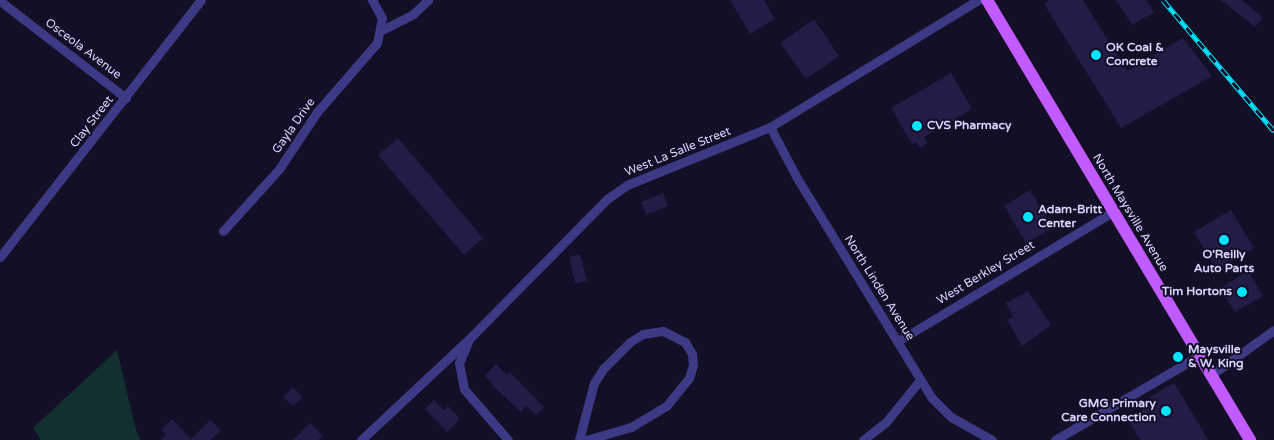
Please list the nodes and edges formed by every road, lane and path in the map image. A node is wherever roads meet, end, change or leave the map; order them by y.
1 (201, 0) edge
2 (372, 0) edge
3 (428, 0) edge
4 (978, 0) edge
5 (987, 0) edge
6 (0, 1) edge
7 (11, 4) edge
8 (380, 31) junction
9 (126, 98) junction
10 (770, 127) junction
11 (1113, 212) junction
12 (223, 231) dead end
13 (0, 257) edge
14 (1274, 330) edge
15 (469, 339) junction
16 (898, 341) junction
17 (1199, 356) junction
18 (1210, 375) junction
19 (920, 380) junction
20 (361, 440) edge
21 (508, 440) edge
22 (579, 440) edge
23 (586, 440) edge
24 (863, 440) edge
25 (992, 440) edge
26 (1055, 440) edge
27 (1250, 440) edge

1 - 9 street, Clay Street
2 - 8 street, Gayla Drive
3 - 8 street
4 - 10 street, West La Salle Street
5 - 11 main road, North Maysville Avenue
6 - 7 street, Osceola Avenue
7 - 9 street, Osceola Avenue
8 - 12 street, Gayla Drive
9 - 13 street, Clay Street
10 - 15 street, West La Salle Street
10 - 16 street, North Linden Avenue
11 - 16 street, West Berkley Street
11 - 17 main road, North Maysville Avenue
14 - 18 street
15 - 20 street, West La Salle Street
15 - 21 street
16 - 19 street, North Linden Avenue
17 - 18 main road, North Maysville Avenue
17 - 26 street
18 - 27 main road, North Maysville Avenue
19 - 24 street
19 - 25 street, North Linden Avenue
22 - 23 street

